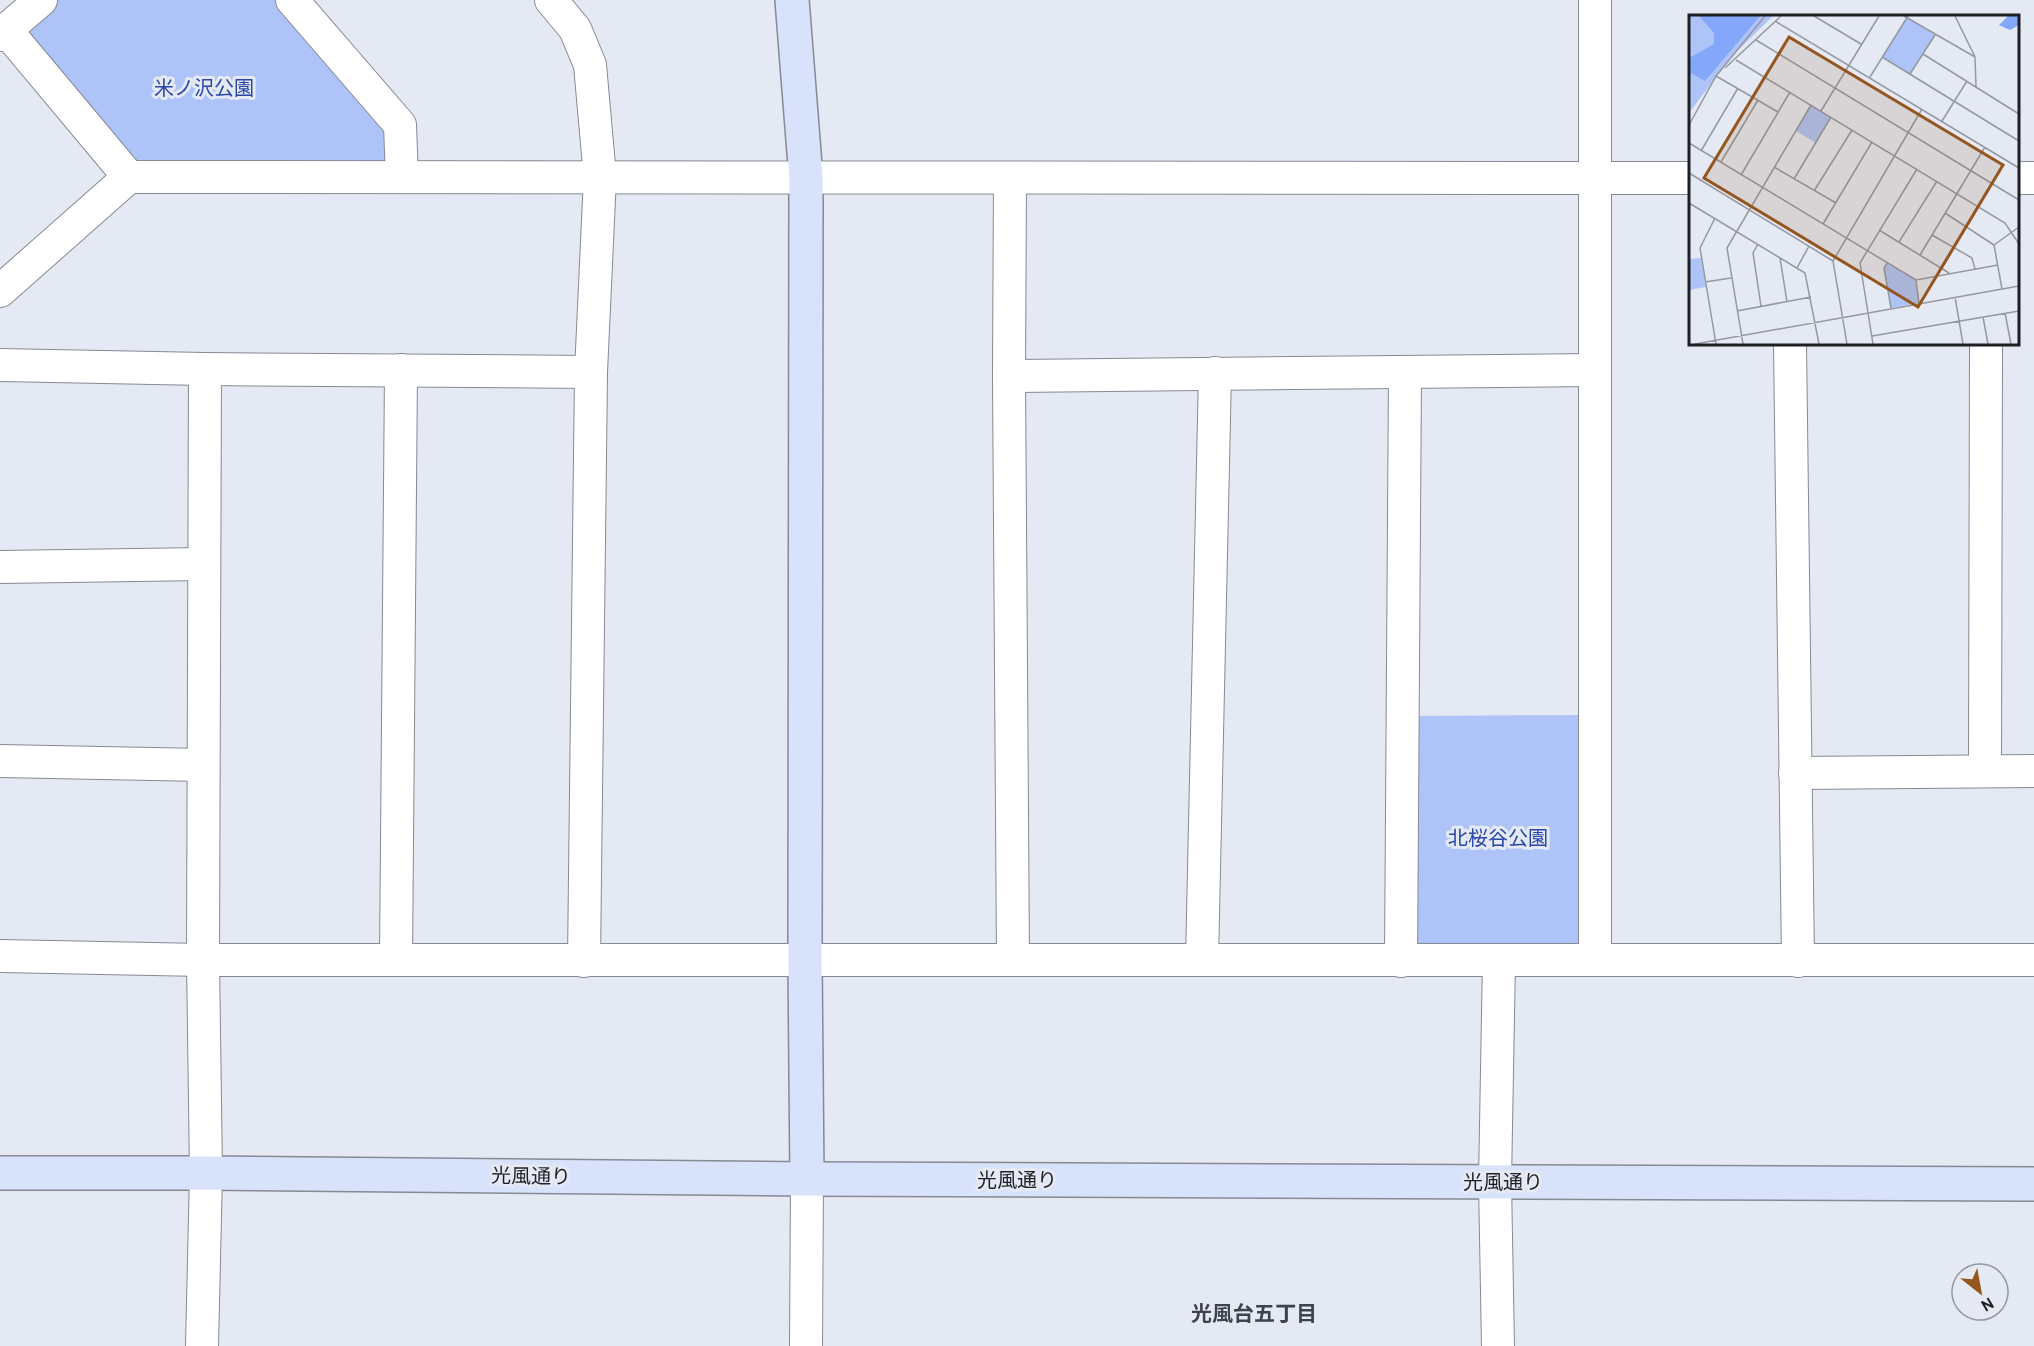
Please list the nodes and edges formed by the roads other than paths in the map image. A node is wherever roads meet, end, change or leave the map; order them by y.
1 (41, 0) edge
2 (292, 0) edge
3 (551, 0) edge
4 (792, 0) edge
5 (1594, 0) edge
6 (3, 33) edge
7 (129, 177) junction
8 (402, 177) junction
9 (600, 177) junction
10 (806, 178) junction
11 (1010, 178) junction
12 (1593, 178) junction
13 (1689, 178) edge
14 (0, 291) edge
15 (1790, 345) edge
16 (1986, 345) edge
17 (0, 365) edge
18 (205, 369) junction
19 (400, 370) junction
20 (1594, 370) junction
21 (591, 372) junction
22 (1405, 372) junction
23 (1215, 373) junction
24 (1009, 375) junction
25 (204, 564) junction
26 (0, 567) edge
27 (0, 761) edge
28 (204, 765) junction
29 (1985, 771) junction
30 (2034, 771) edge
31 (1795, 773) junction
32 (0, 957) edge
33 (203, 960) junction
34 (396, 960) junction
35 (1013, 960) junction
36 (1202, 960) junction
37 (1499, 960) junction
38 (1595, 960) junction
39 (2034, 960) edge
40 (584, 961) junction
41 (805, 961) junction
42 (1401, 961) junction
43 (1798, 961) junction
44 (0, 1173) edge
45 (206, 1173) junction
46 (807, 1179) junction
47 (1495, 1182) junction
48 (2034, 1184) edge
49 (202, 1346) edge
50 (806, 1346) edge
51 (1498, 1346) edge

1 - 6 street
2 - 8 street
3 - 9 street
4 - 10 street
5 - 12 street
6 - 7 street
7 - 8 street
7 - 14 street
8 - 9 street
9 - 10 street
9 - 21 street
10 - 11 street
10 - 41 street
11 - 12 street
11 - 24 street
12 - 13 street
12 - 20 street
15 - 31 street
16 - 29 street
17 - 18 street
18 - 19 street
18 - 25 street
19 - 21 street
19 - 34 street
20 - 22 street
20 - 38 street
21 - 40 street
22 - 23 street
22 - 42 street
23 - 24 street
23 - 36 street
24 - 35 street
25 - 26 street
25 - 28 street
27 - 28 street
28 - 33 street
29 - 30 street
29 - 31 street
31 - 43 street
32 - 33 street
33 - 34 street
33 - 45 street
34 - 40 street
35 - 36 street
35 - 41 street
36 - 42 street
37 - 38 street
37 - 42 street
37 - 47 street
38 - 43 street
39 - 43 street
40 - 41 street
41 - 46 street
44 - 45 street, 光風通り
45 - 46 street, 光風通り
45 - 49 street
46 - 47 street, 光風通り
46 - 50 street
47 - 48 street, 光風通り
47 - 51 street

